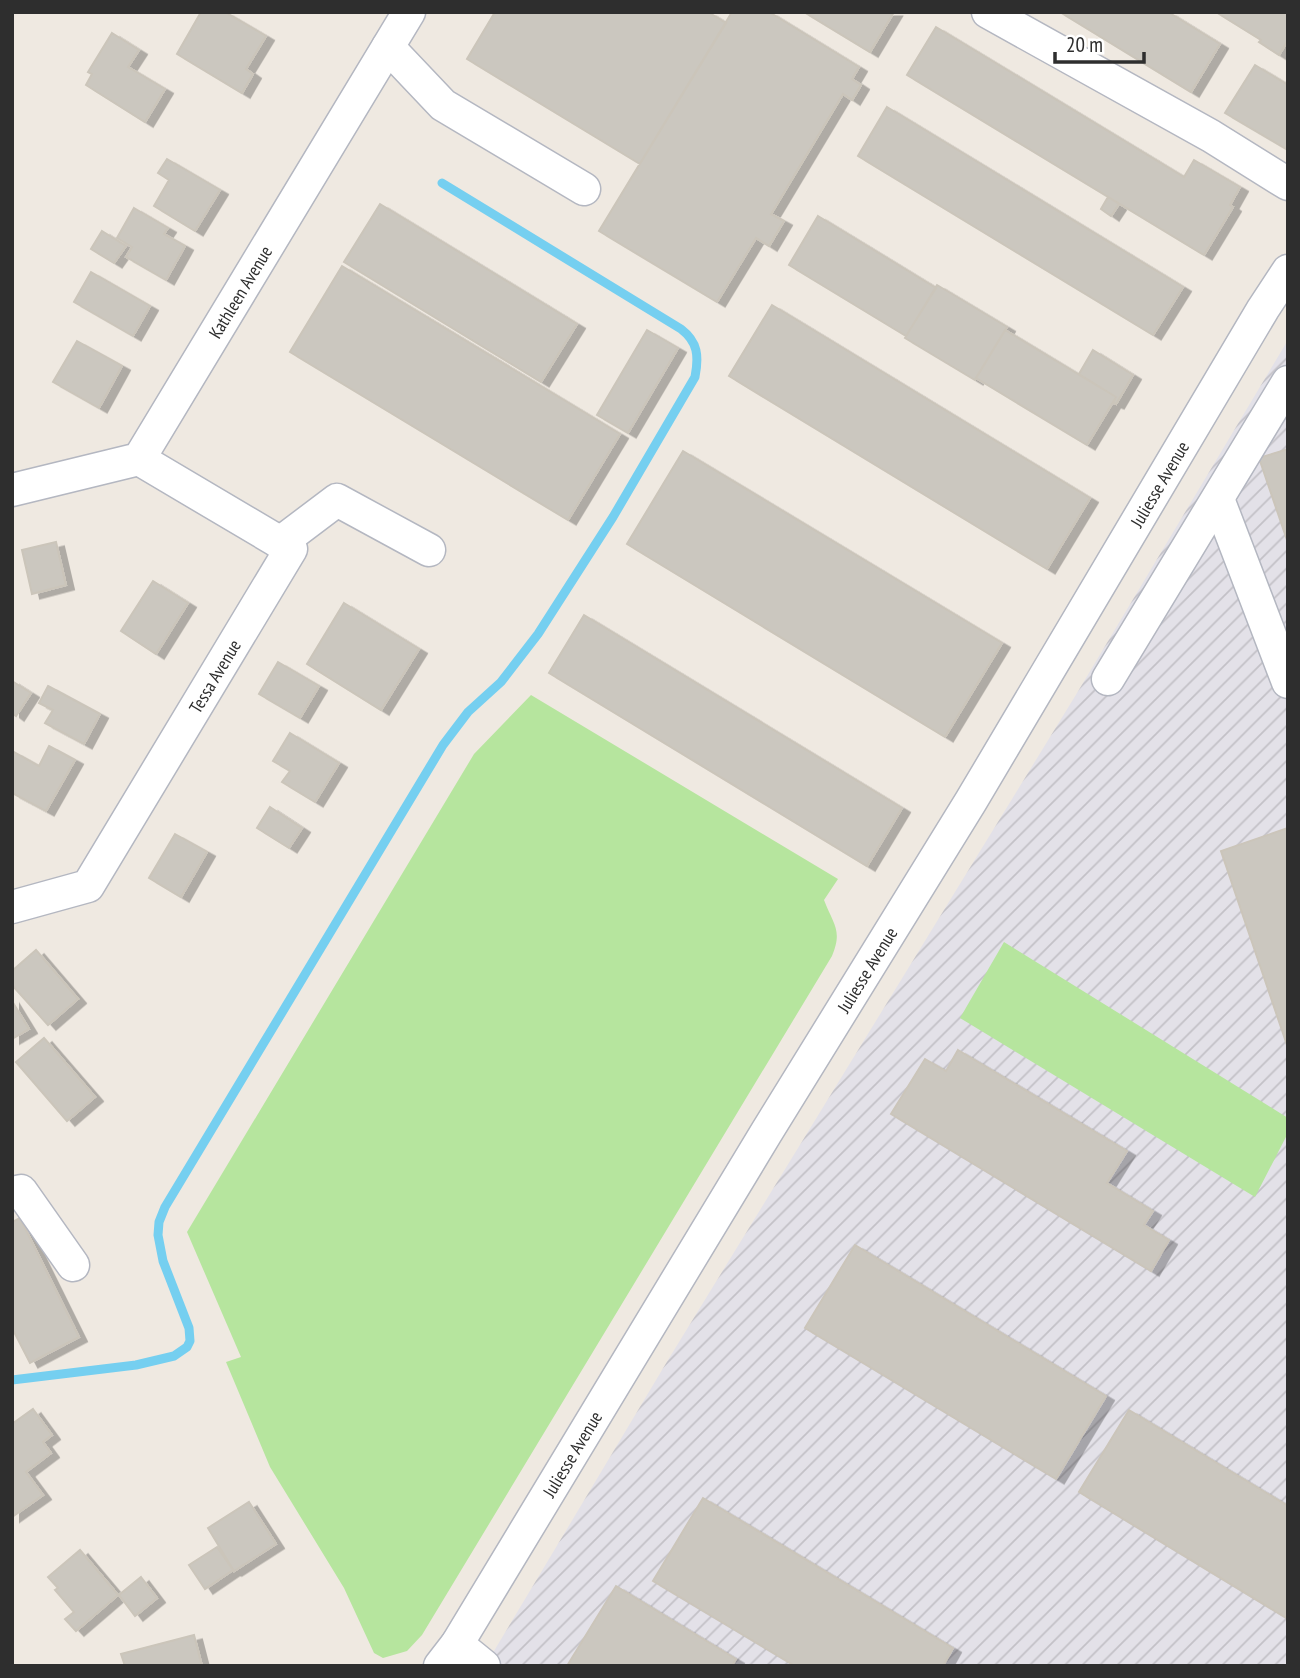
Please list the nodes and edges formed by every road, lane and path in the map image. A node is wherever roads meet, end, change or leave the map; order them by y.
1 (409, 12) edge
2 (988, 12) edge
3 (388, 47) junction
4 (1288, 184) edge
5 (584, 189) dead end
6 (1288, 271) edge
7 (1288, 382) edge
8 (139, 460) junction
9 (12, 491) edge
10 (1218, 499) junction
11 (280, 543) junction
12 (429, 550) dead end
13 (1108, 679) dead end
14 (1288, 682) edge
15 (12, 907) edge
16 (12, 1193) edge
17 (73, 1265) dead end
18 (449, 1655) edge
19 (484, 1666) edge

1 - 3 street, Kathleen Avenue
2 - 4 street
3 - 5 street
3 - 8 street, Kathleen Avenue
6 - 18 street, Juliesse Avenue
7 - 10 street
8 - 9 street
8 - 11 street
10 - 13 street
10 - 14 street
11 - 12 street
11 - 15 street, Tessa Avenue
16 - 17 street
18 - 19 street

